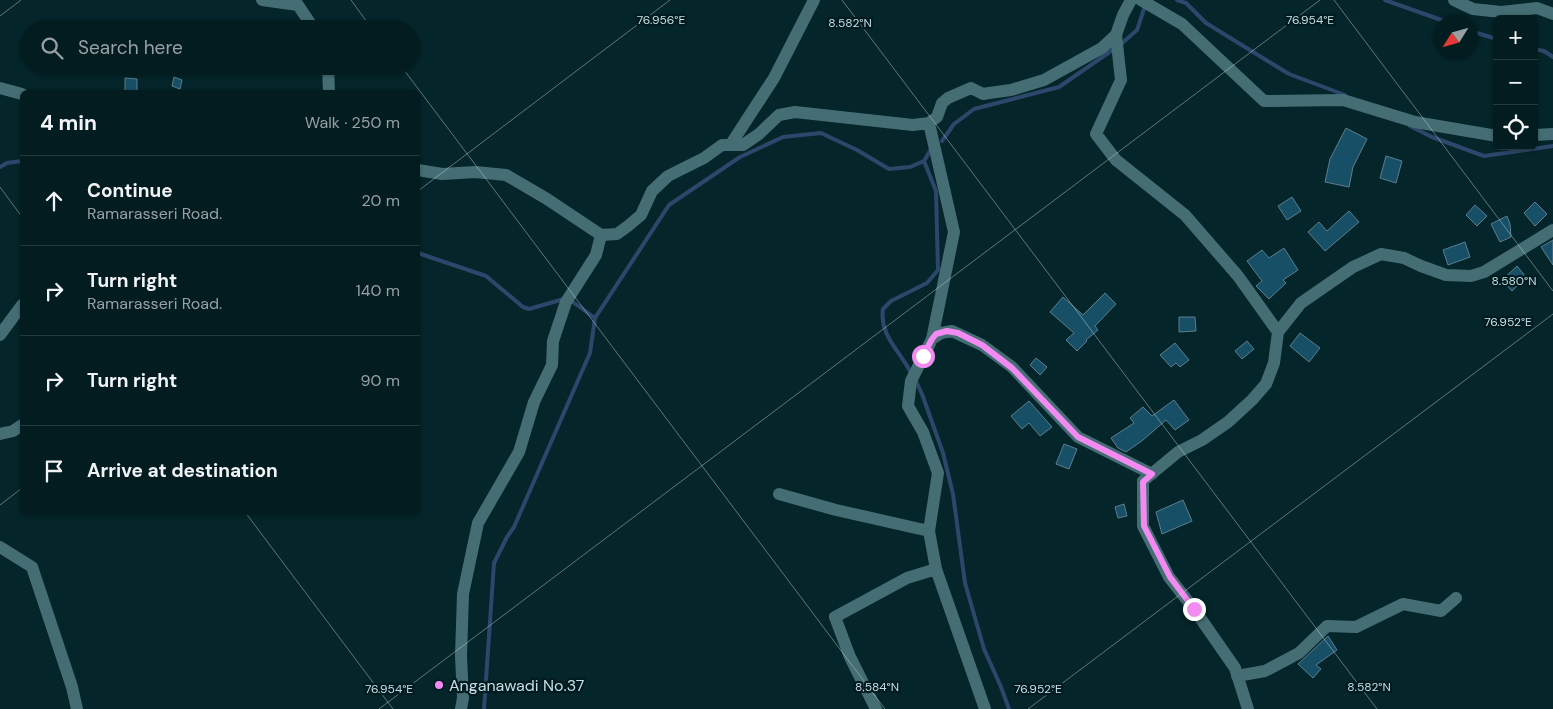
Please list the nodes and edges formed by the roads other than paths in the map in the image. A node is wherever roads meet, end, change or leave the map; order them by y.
1 (262, 0) edge
2 (814, 0) edge
3 (1131, 0) edge
4 (1141, 0) edge
5 (1454, 0) edge
6 (1522, 5) edge
7 (1553, 14) edge
8 (308, 20) edge
9 (1116, 35) junction
10 (328, 75) edge
11 (0, 88) edge
12 (329, 90) edge
13 (20, 93) edge
14 (929, 123) junction
15 (1553, 134) edge
16 (1493, 135) edge
17 (1538, 135) edge
18 (731, 144) junction
19 (420, 170) edge
20 (1553, 230) edge
21 (602, 235) junction
22 (20, 308) edge
23 (1278, 332) junction
24 (0, 335) edge
25 (932, 339) junction
26 (20, 426) edge
27 (0, 434) edge
28 (1152, 474) junction
29 (779, 494) dead end
30 (929, 531) junction
31 (0, 546) edge
32 (936, 569) junction
33 (1456, 598) dead end
34 (1237, 676) junction
35 (77, 709) edge
36 (461, 709) edge
37 (876, 709) edge
38 (985, 709) edge
39 (1248, 709) edge

1 - 8 street
2 - 18 street
3 - 9 street
4 - 16 street
5 - 6 street
6 - 7 street
9 - 14 street
9 - 23 street
10 - 12 street
11 - 13 street
14 - 18 street
14 - 25 street
15 - 17 street
18 - 21 street
19 - 21 street
20 - 23 street
21 - 36 street
22 - 24 street
23 - 28 street
25 - 28 street
25 - 30 street
26 - 27 street
28 - 34 street
29 - 30 street
30 - 32 street
31 - 35 street
32 - 37 street
32 - 38 street
33 - 34 street
34 - 39 street

